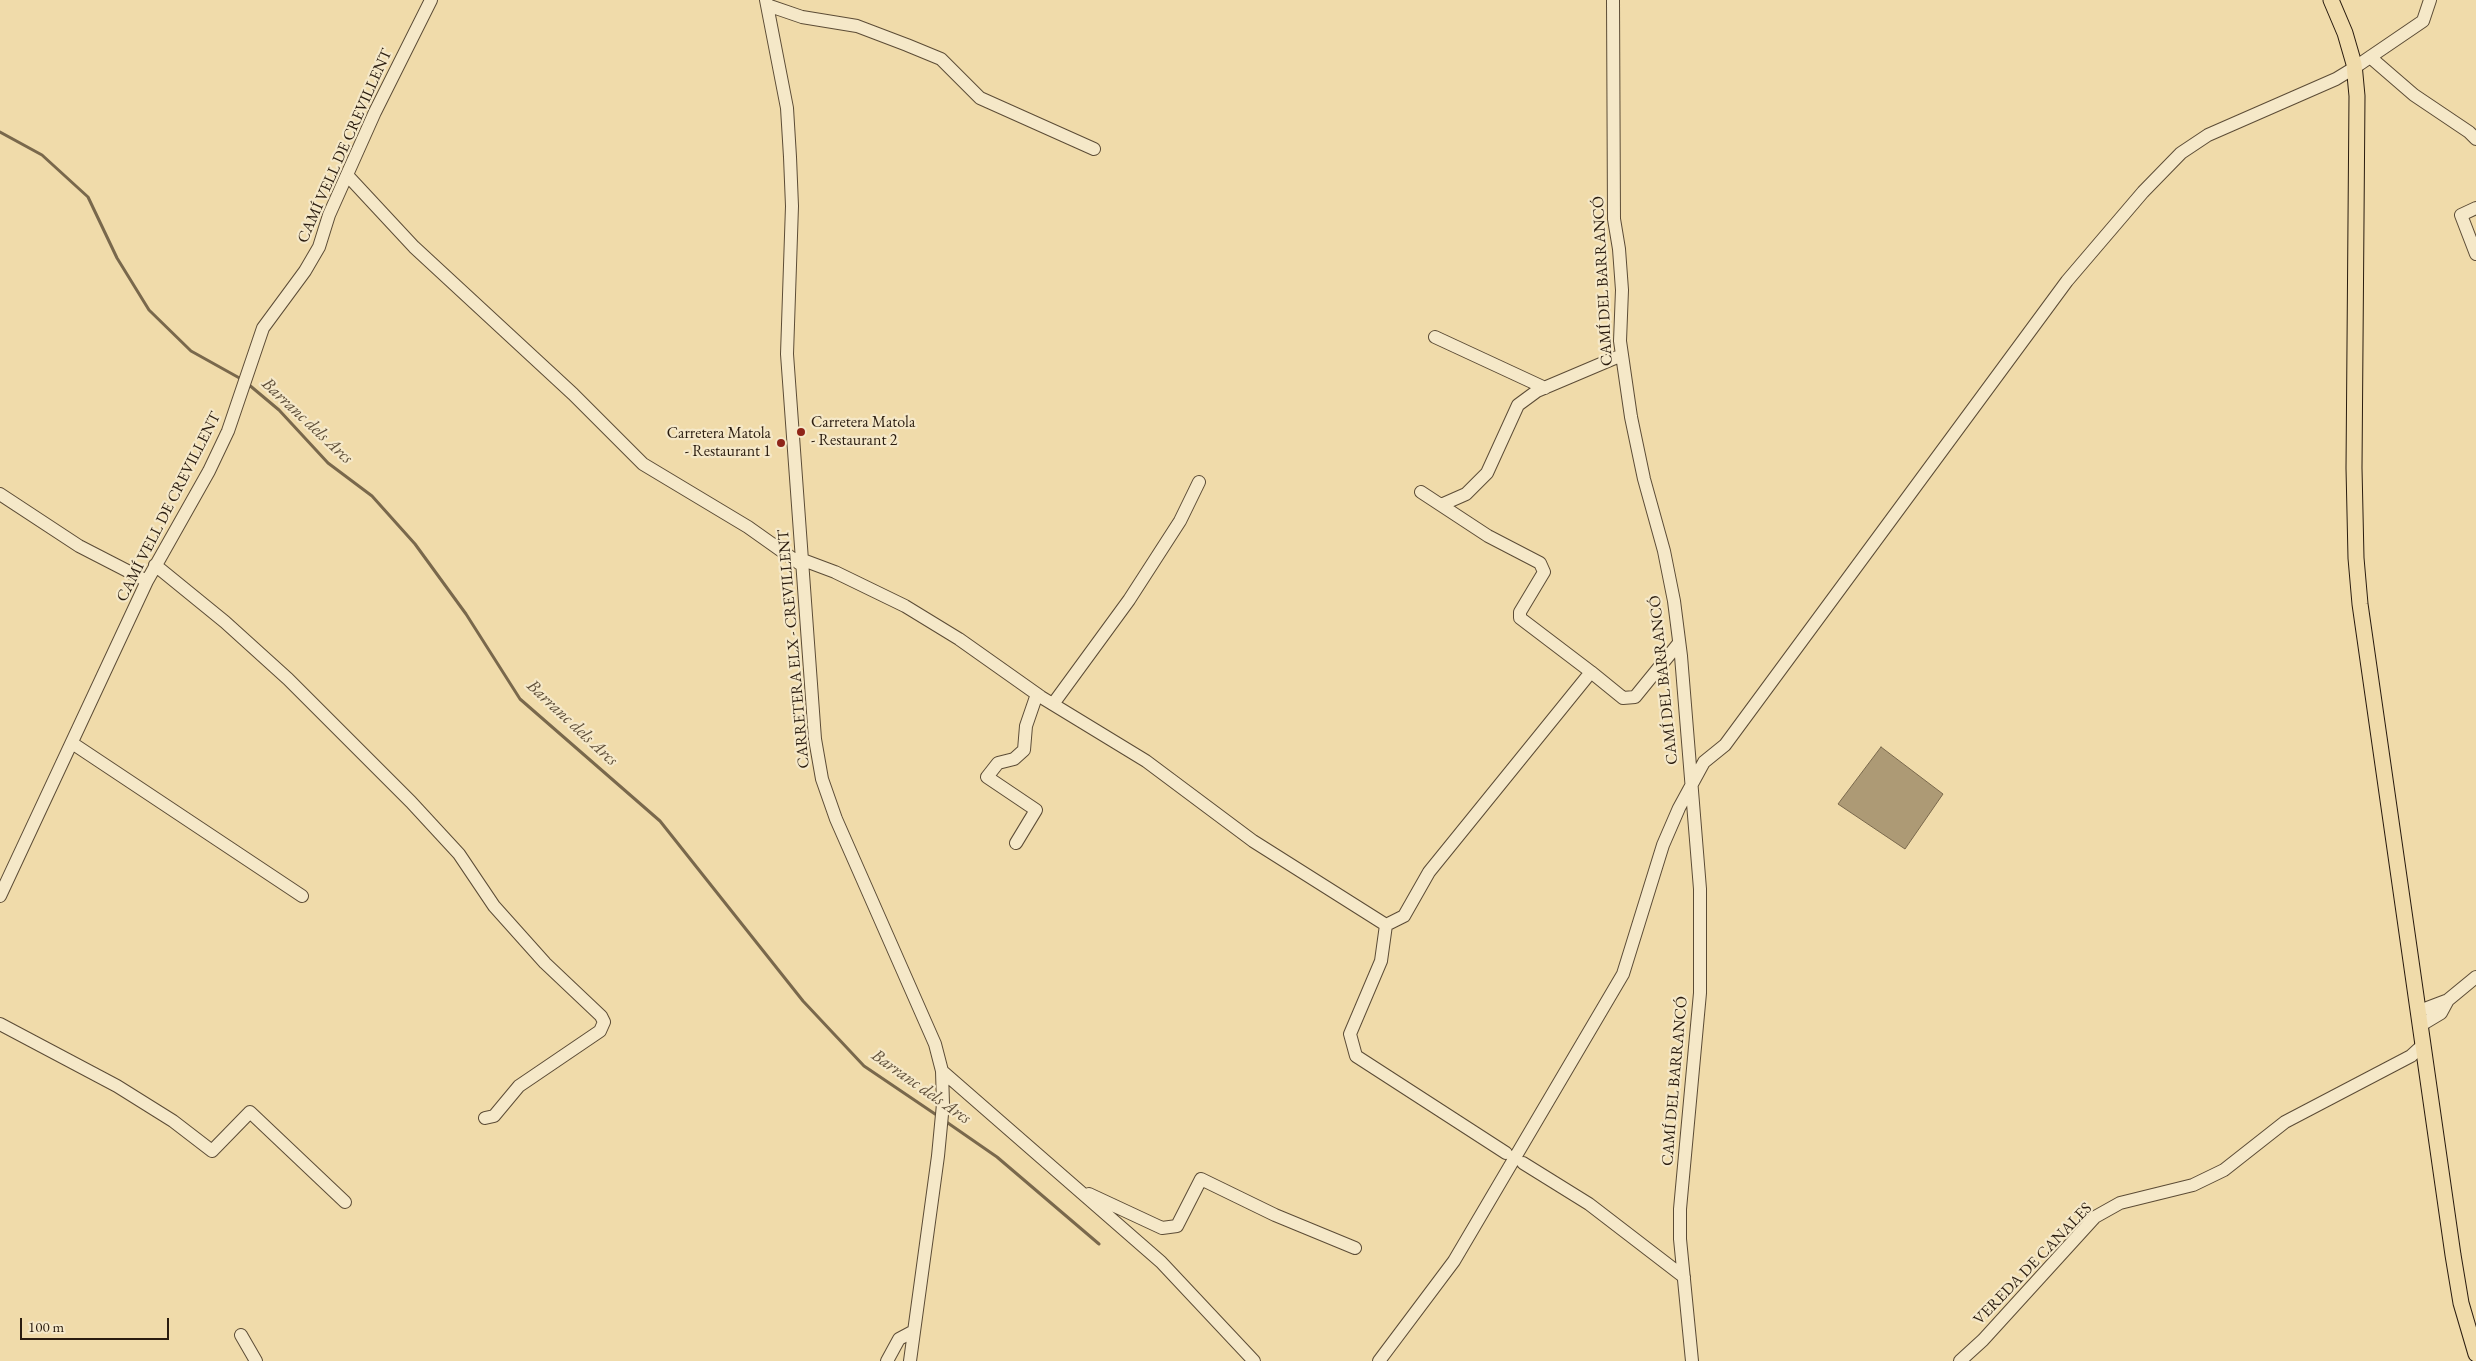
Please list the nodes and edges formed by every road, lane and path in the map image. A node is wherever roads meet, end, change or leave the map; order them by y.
1 (431, 0) edge
2 (1613, 0) edge
3 (2331, 0) edge
4 (2430, 0) edge
5 (766, 2) edge
6 (2370, 57) junction
7 (2354, 68) junction
8 (2476, 139) edge
9 (1094, 149) dead end
10 (347, 175) junction
11 (2476, 208) edge
12 (2476, 254) edge
13 (1435, 337) dead end
14 (1622, 355) junction
15 (1545, 388) junction
16 (1199, 482) dead end
17 (1421, 492) dead end
18 (0, 494) edge
19 (1441, 505) junction
20 (803, 563) junction
21 (155, 565) junction
22 (147, 581) junction
23 (1679, 643) junction
24 (1591, 672) junction
25 (1037, 694) junction
26 (1053, 704) junction
27 (72, 743) junction
28 (1690, 786) junction
29 (1016, 843) dead end
30 (0, 896) edge
31 (302, 896) dead end
32 (1386, 925) junction
33 (2476, 977) edge
34 (2420, 1018) junction
35 (0, 1024) edge
36 (2423, 1045) junction
37 (942, 1071) junction
38 (485, 1118) dead end
39 (1506, 1153) dead end
40 (1522, 1163) dead end
41 (1073, 1186) junction
42 (345, 1202) dead end
43 (1355, 1248) dead end
44 (1684, 1277) junction
45 (914, 1332) junction
46 (241, 1336) dead end
47 (2476, 1354) edge
48 (256, 1361) edge
49 (887, 1361) edge
50 (910, 1361) edge
51 (1254, 1361) edge
52 (1379, 1361) edge
53 (1692, 1361) edge
54 (1960, 1361) edge

1 - 10 street, CAMÍ VELL DE CREVILLENT
2 - 14 street, CAMÍ DEL BARRANCÓ
3 - 7 main road
4 - 6 street
5 - 9 street
5 - 20 street, CARRETERA ELX - CREVILLENT
6 - 7 street
6 - 8 street
7 - 28 street
7 - 34 main road
10 - 20 street
10 - 21 street, CAMÍ VELL DE CREVILLENT
11 - 12 street
13 - 15 street
14 - 15 street
14 - 23 street, CAMÍ DEL BARRANCÓ
15 - 19 street
16 - 26 street
17 - 19 street
18 - 22 street
19 - 24 street
20 - 25 street
20 - 37 street, CARRETERA ELX - CREVILLENT
21 - 22 street, CAMÍ VELL DE CREVILLENT
21 - 38 street
22 - 27 street, CAMÍ VELL DE CREVILLENT
23 - 24 street
23 - 28 street, CAMÍ DEL BARRANCÓ
24 - 32 street
25 - 26 street
25 - 29 street
26 - 32 street
27 - 30 street, CAMÍ VELL DE CREVILLENT
27 - 31 street
28 - 44 street, CAMÍ DEL BARRANCÓ
28 - 52 street
32 - 39 street
33 - 34 street
34 - 36 main road
35 - 42 street
36 - 47 main road
36 - 54 street, VEREDA DE CANALES
37 - 41 street
37 - 45 street, CARRETERA ELX - CREVILLENT
40 - 44 street
41 - 43 street
41 - 51 street
44 - 53 street, CAMÍ DEL BARRANCÓ
45 - 49 street
45 - 50 street, CARRETERA ELX - CREVILLENT
46 - 48 street

